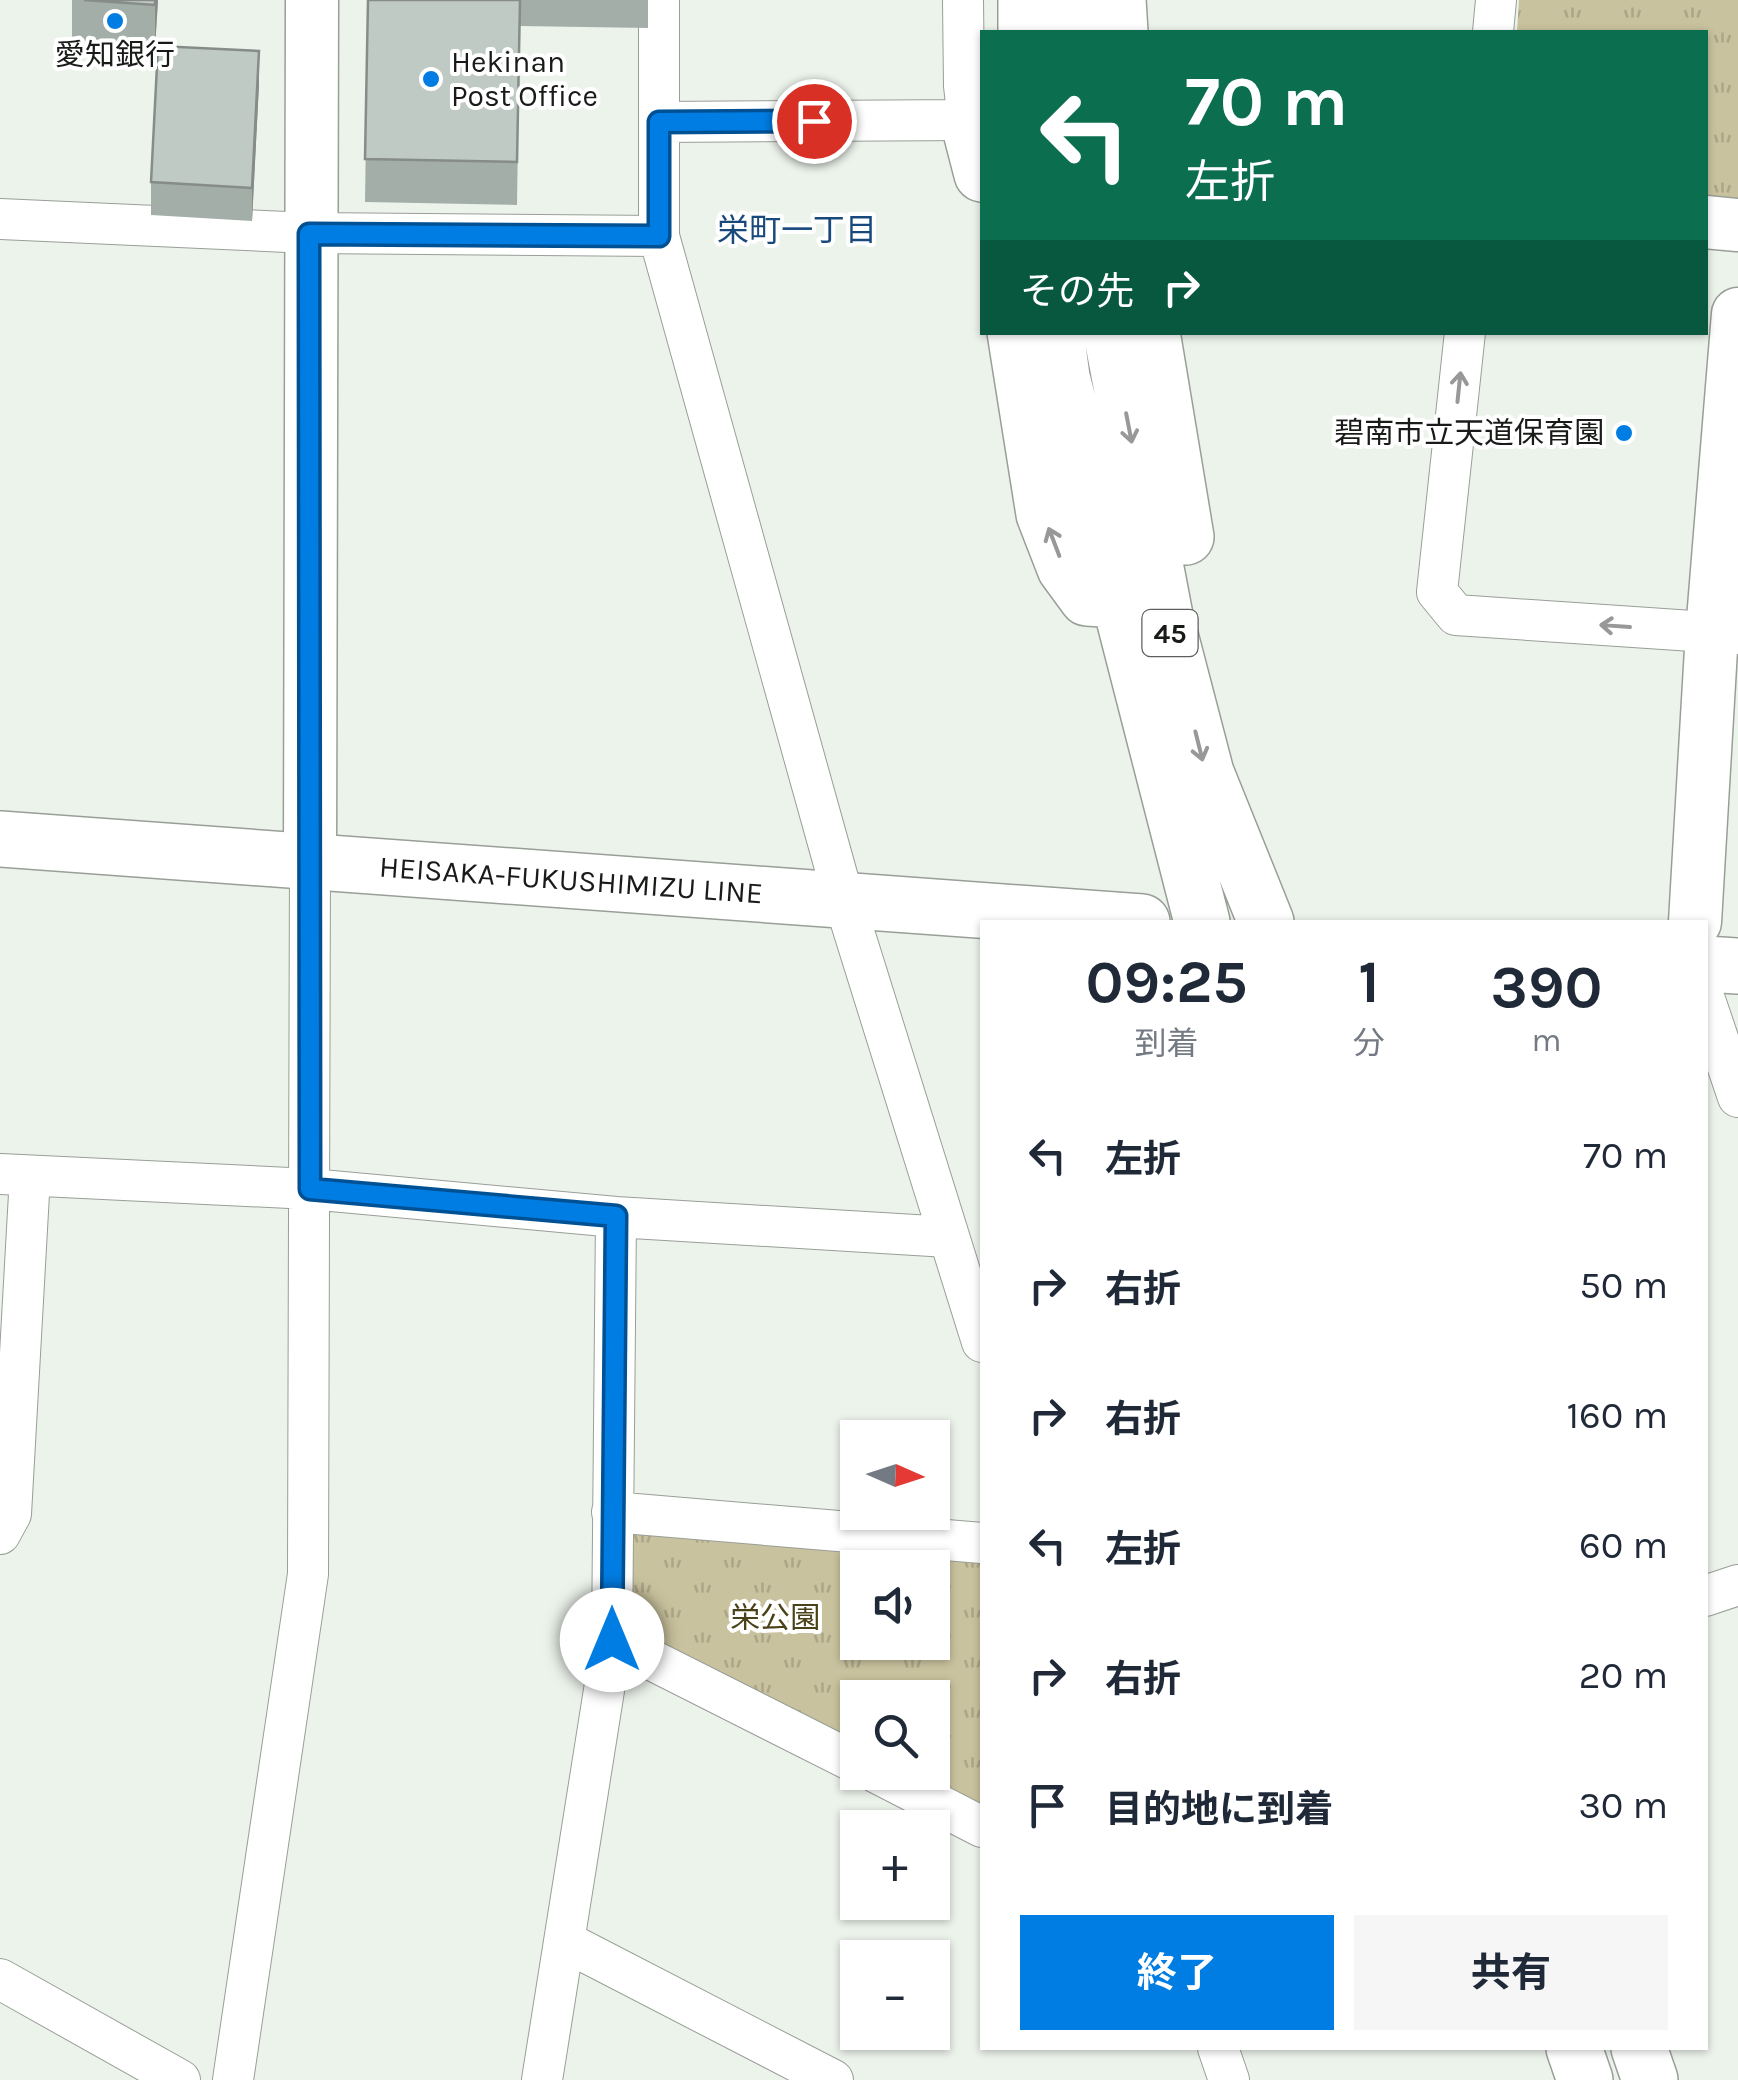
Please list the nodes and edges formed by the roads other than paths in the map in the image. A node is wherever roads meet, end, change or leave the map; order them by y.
1 (312, 0) edge
2 (659, 0) edge
3 (963, 0) edge
4 (1026, 0) edge
5 (1072, 0) edge
6 (1118, 0) edge
7 (1496, 0) edge
8 (1026, 30) edge
9 (1074, 30) edge
10 (1120, 30) edge
11 (1493, 30) edge
12 (968, 120) junction
13 (659, 122) junction
14 (980, 166) edge
15 (0, 219) edge
16 (1708, 222) edge
17 (1738, 225) edge
18 (309, 234) junction
19 (659, 236) junction
20 (1738, 314) edge
21 (1015, 335) edge
22 (1056, 335) edge
23 (1111, 335) edge
24 (1152, 335) edge
25 (1465, 335) edge
26 (1140, 600) junction
27 (1725, 633) edge
28 (0, 840) edge
29 (310, 860) junction
30 (844, 900) junction
31 (1115, 920) edge
32 (1202, 920) edge
33 (1265, 920) edge
34 (1695, 920) edge
35 (1708, 964) edge
36 (1738, 966) edge
37 (1708, 1009) edge
38 (1738, 1097) edge
39 (15, 1175) edge
40 (310, 1189) junction
41 (616, 1216) junction
42 (948, 1237) junction
43 (980, 1336) edge
44 (612, 1512) junction
45 (0, 1534) edge
46 (980, 1542) edge
47 (1738, 1585) edge
48 (1708, 1595) edge
49 (612, 1640) junction
50 (840, 1755) edge
51 (911, 1790) edge
52 (980, 1825) edge
53 (564, 1942) junction
54 (0, 1979) edge
55 (1219, 2050) edge
56 (1575, 2050) edge
57 (1640, 2050) edge
58 (180, 2080) edge
59 (232, 2080) edge
60 (542, 2080) edge
61 (833, 2080) edge
62 (1229, 2080) edge
63 (1585, 2080) edge
64 (1650, 2080) edge

1 - 18 street
2 - 13 street
3 - 12 street
4 - 8 main road
5 - 9 main road
6 - 10 main road
7 - 11 street
12 - 13 street
12 - 14 main road
13 - 19 street
15 - 18 street
16 - 17 street
18 - 19 street
18 - 29 street
19 - 30 street
20 - 27 street
26 -> 21 main road
22 - 26 main road, 45
23 -> 26 main road, 45
24 - 26 main road
27 -> 25 street
26 - 32 main road, 45
26 -> 33 main road, 45
27 - 34 street
28 - 29 main road, HEISAKA-FUKUSHIMIZU LINE
29 - 30 main road, HEISAKA-FUKUSHIMIZU LINE
29 - 40 street
30 - 31 main road, HEISAKA-FUKUSHIMIZU LINE
30 - 42 street
35 - 36 main road
37 - 38 street
39 - 40 street
39 - 45 street
40 - 41 street
40 - 59 street
41 - 42 street
41 - 44 street
42 - 43 street
44 - 46 street
44 - 49 street
47 - 48 street
49 - 50 street
49 - 53 street
51 - 52 street
53 - 60 street
53 - 61 street
54 - 58 street
55 - 62 street
56 - 63 main road
57 - 64 main road

